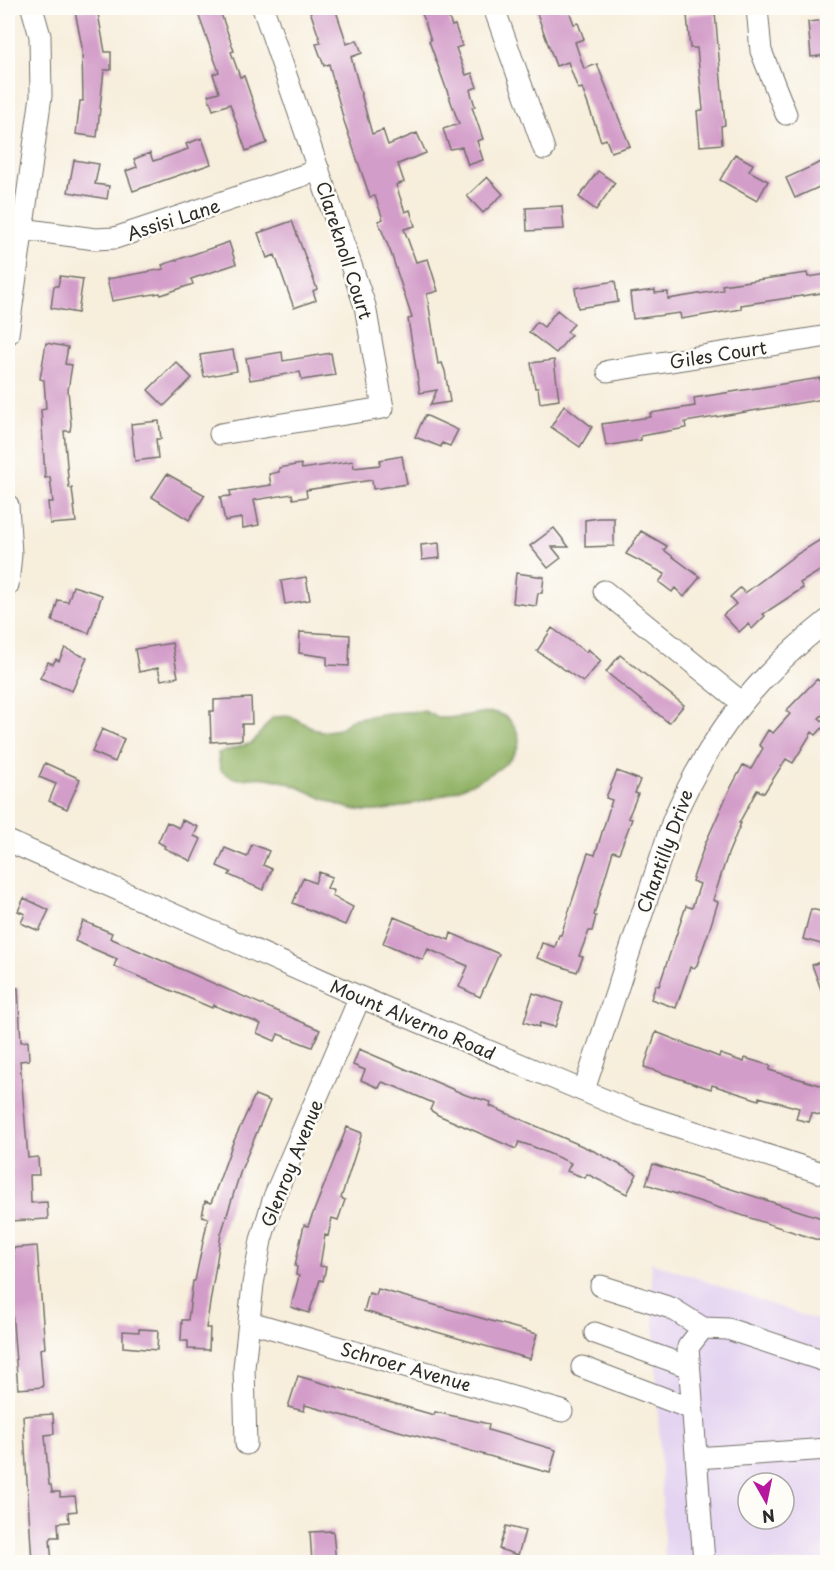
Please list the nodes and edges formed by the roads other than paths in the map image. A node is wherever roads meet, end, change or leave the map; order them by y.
1 (32, 8) edge
2 (263, 8) edge
3 (494, 8) edge
4 (757, 8) edge
5 (786, 114) dead end
6 (544, 149) dead end
7 (319, 170) junction
8 (22, 229) junction
9 (8, 334) edge
10 (828, 336) edge
11 (608, 371) dead end
12 (220, 434) dead end
13 (8, 505) edge
14 (8, 585) edge
15 (604, 591) dead end
16 (828, 620) edge
17 (741, 702) junction
18 (8, 841) edge
19 (360, 997) junction
20 (584, 1090) junction
21 (828, 1175) edge
22 (601, 1286) dead end
23 (250, 1322) junction
24 (704, 1328) junction
25 (595, 1333) dead end
26 (828, 1362) edge
27 (582, 1367) dead end
28 (689, 1367) junction
29 (692, 1409) junction
30 (562, 1411) dead end
31 (246, 1444) dead end
32 (828, 1449) edge
33 (696, 1458) junction
34 (704, 1563) edge

1 - 8 street
2 - 7 street, Clareknoll Court
3 - 6 street
4 - 5 street
7 - 8 street, Assisi Lane
7 - 12 street, Clareknoll Court
8 - 9 street
10 - 11 street, Giles Court
13 - 14 street
15 - 17 street
16 - 17 street, Chantilly Drive
17 - 20 street, Chantilly Drive
18 - 19 street, Mount Alverno Road
19 - 20 street, Mount Alverno Road
19 - 23 street, Glenroy Avenue
20 - 21 street, Mount Alverno Road
22 - 24 street
23 - 30 street, Schroer Avenue
23 - 31 street, Glenroy Avenue
24 - 26 street
24 - 28 street
25 - 28 street
27 - 29 street
28 - 29 street
29 - 33 street
32 - 33 street
33 - 34 street

